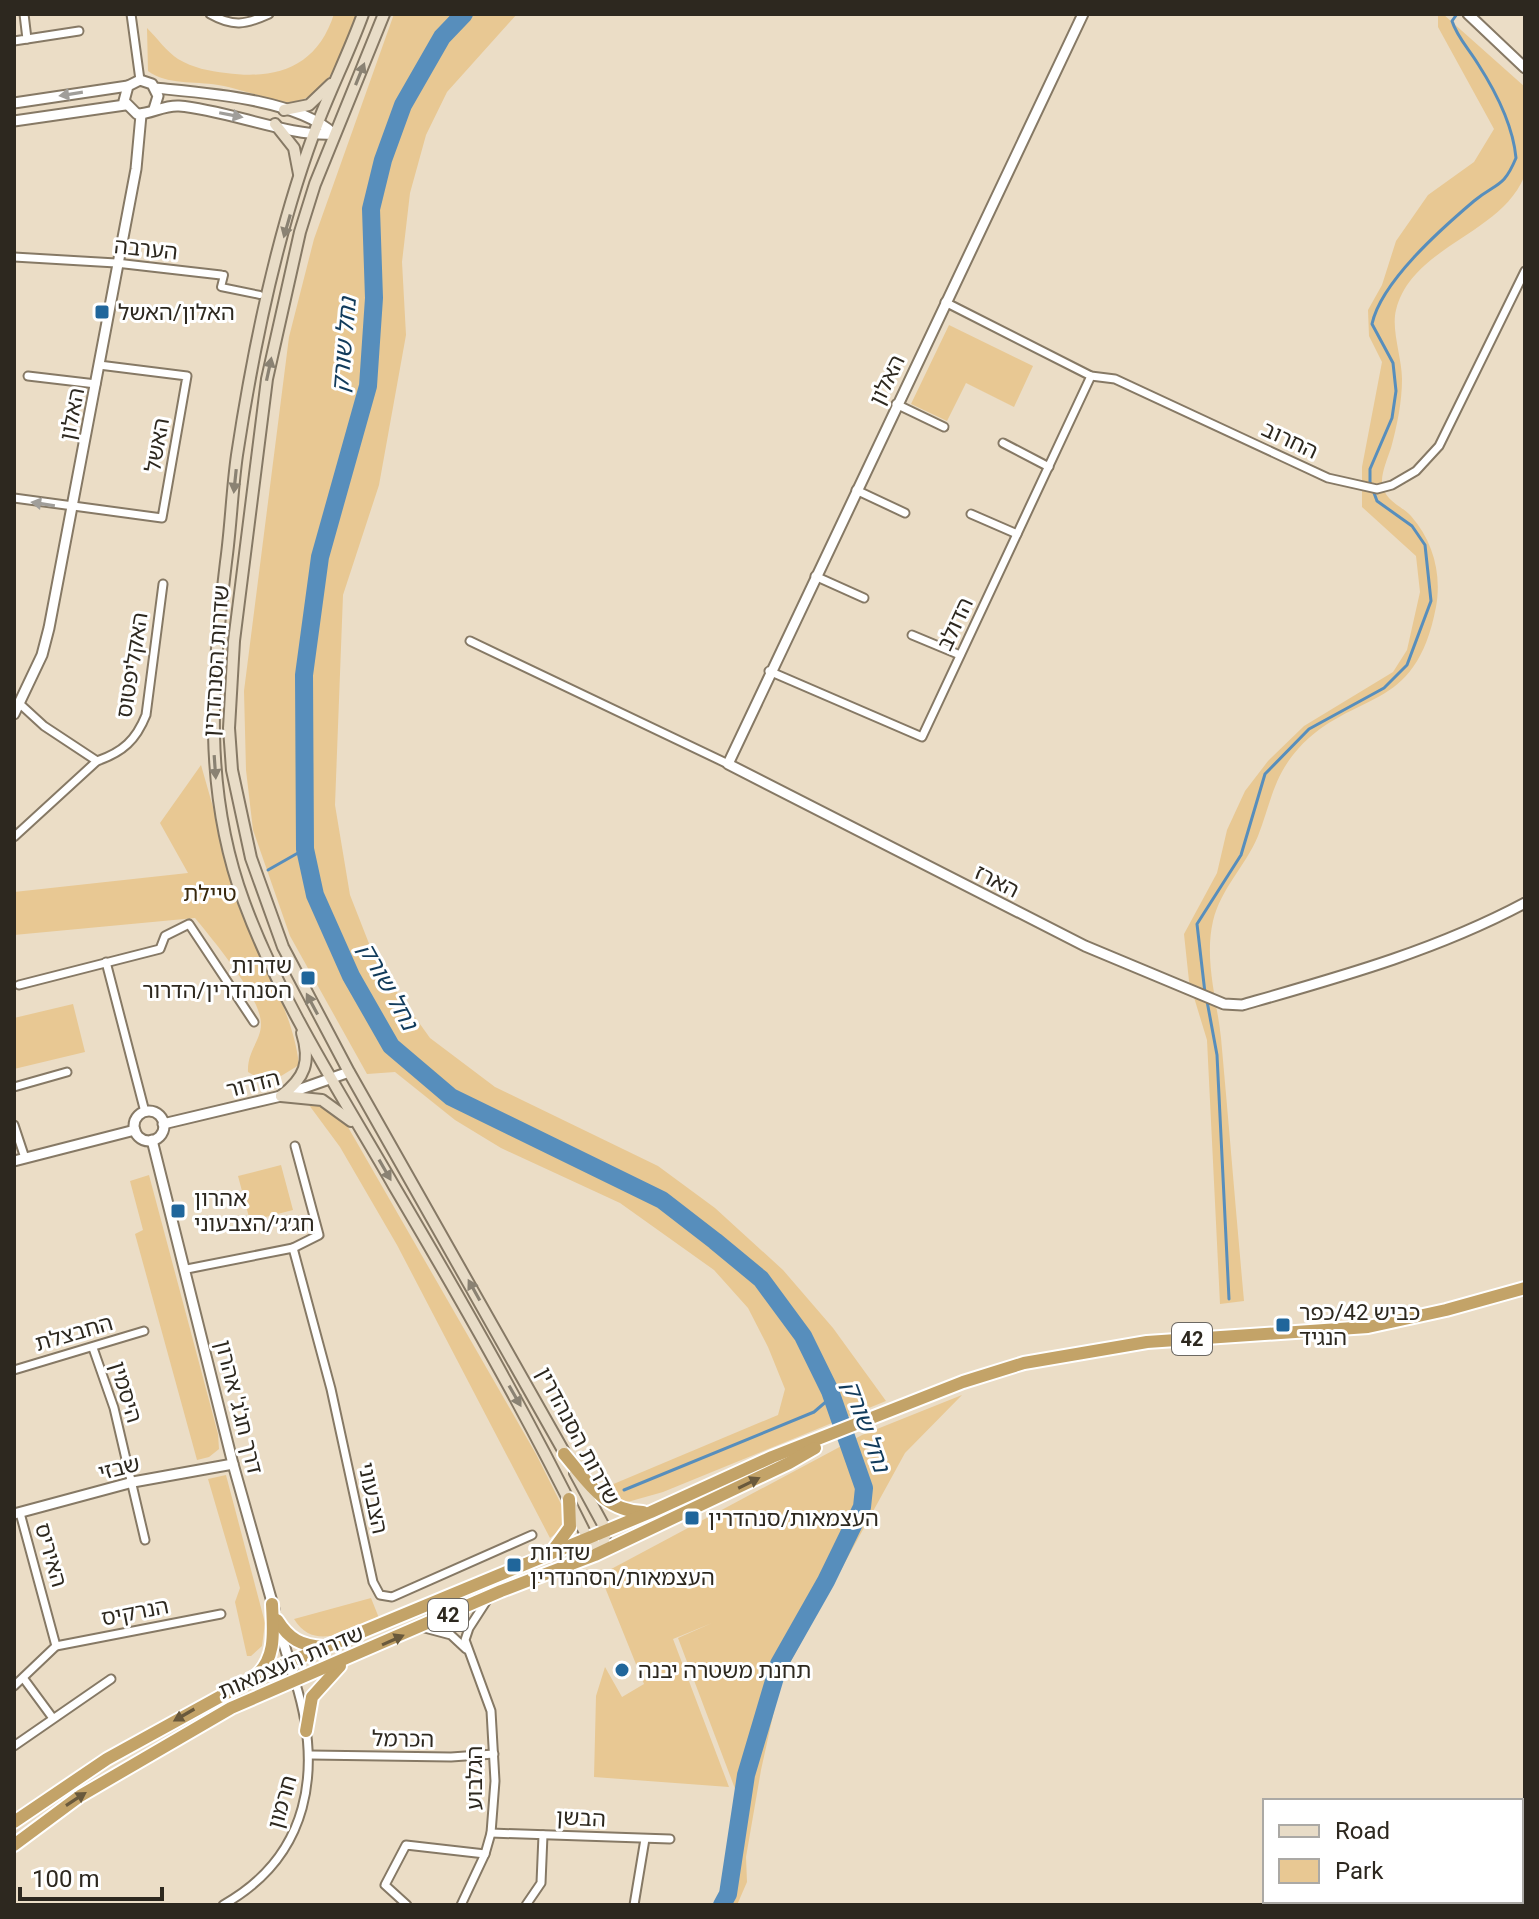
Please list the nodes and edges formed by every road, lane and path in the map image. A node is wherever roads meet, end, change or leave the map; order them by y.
1 (24, 14) edge
2 (131, 14) edge
3 (210, 14) edge
4 (269, 14) edge
5 (363, 14) edge
6 (384, 14) edge
7 (1083, 14) edge
8 (1468, 14) edge
9 (79, 31) dead end
10 (27, 39) junction
11 (14, 41) edge
12 (1525, 68) edge
13 (340, 74) junction
14 (140, 80) junction
15 (128, 86) junction
16 (155, 88) junction
17 (14, 103) edge
18 (125, 105) junction
19 (154, 109) junction
20 (284, 110) junction
21 (141, 115) junction
22 (319, 120) junction
23 (14, 121) edge
24 (275, 124) junction
25 (334, 134) junction
26 (314, 135) junction
27 (299, 186) junction
28 (14, 257) edge
29 (116, 263) junction
30 (1525, 271) edge
31 (221, 275) joint
32 (260, 295) dead end
33 (944, 302) junction
34 (99, 365) junction
35 (28, 376) dead end
36 (1091, 376) junction
37 (96, 384) junction
38 (896, 404) junction
39 (944, 427) dead end
40 (1003, 443) dead end
41 (1049, 467) junction
42 (855, 490) junction
43 (14, 498) edge
44 (71, 508) junction
45 (905, 513) dead end
46 (971, 514) dead end
47 (1017, 534) junction
48 (814, 575) junction
49 (163, 584) dead end
50 (864, 598) dead end
51 (912, 635) dead end
52 (470, 641) dead end
53 (960, 655) junction
54 (769, 671) junction
55 (20, 704) junction
56 (14, 714) edge
57 (97, 761) junction
58 (728, 764) junction
59 (14, 837) edge
60 (1525, 903) edge
61 (106, 962) junction
62 (19, 985) dead end
63 (295, 1010) junction
64 (254, 1022) dead end
65 (67, 1072) dead end
66 (349, 1072) junction
67 (331, 1079) junction
68 (14, 1087) edge
69 (281, 1096) junction
70 (145, 1112) junction
71 (163, 1124) junction
72 (14, 1125) edge
73 (135, 1130) junction
74 (152, 1140) junction
75 (369, 1142) junction
76 (295, 1146) dead end
77 (25, 1158) junction
78 (14, 1161) edge
79 (293, 1248) junction
80 (187, 1269) junction
81 (1525, 1288) edge
82 (144, 1331) dead end
83 (93, 1348) junction
84 (14, 1370) edge
85 (838, 1434) junction
86 (564, 1454) junction
87 (233, 1464) junction
88 (133, 1482) junction
89 (569, 1499) junction
90 (651, 1512) junction
91 (17, 1514) edge
92 (606, 1530) junction
93 (532, 1535) dead end
94 (588, 1539) junction
95 (145, 1540) dead end
96 (602, 1551) junction
97 (549, 1555) junction
98 (489, 1596) junction
99 (272, 1604) junction
100 (221, 1614) dead end
101 (277, 1620) junction
102 (421, 1627) junction
103 (56, 1646) junction
104 (331, 1647) junction
105 (467, 1650) junction
106 (357, 1656) junction
107 (289, 1664) junction
108 (252, 1678) junction
109 (24, 1679) junction
110 (111, 1679) dead end
111 (295, 1681) junction
112 (14, 1686) edge
113 (52, 1717) junction
114 (306, 1731) junction
115 (14, 1746) edge
116 (494, 1754) junction
117 (311, 1755) junction
118 (14, 1822) edge
119 (491, 1833) junction
120 (543, 1835) junction
121 (645, 1839) junction
122 (670, 1839) dead end
123 (14, 1845) edge
124 (485, 1854) junction
125 (223, 1905) edge
126 (407, 1905) edge
127 (461, 1905) edge
128 (526, 1905) edge
129 (634, 1905) edge

1 - 10 street
2 - 14 street
3 - 4 street
5 - 13 main road, שדרות הסנהדרין
25 -> 6 main road, שדרות הסנהדרין
7 - 33 street, האלון
8 - 12 street
9 - 10 street
10 - 11 street
13 - 20 main road
13 - 22 main road, שדרות הסנהדרין
14 - 15 street
14 - 16 street
15 -> 17 street
15 - 18 street
16 - 19 street
16 - 20 street
18 - 21 street
18 - 23 street
19 - 21 street
19 -> 24 street
20 - 22 street
21 - 29 street, האלון
22 - 25 street
22 - 26 main road, שדרות הסנהדרין
24 - 26 street
24 - 27 main road
25 - 26 street
66 -> 25 main road, שדרות הסנהדרין
26 - 27 main road, שדרות הסנהדרין
27 -> 63 main road, שדרות הסנהדרין
28 - 29 street, הערבה
29 - 31 street, הערבה
29 - 34 street, האלון
30 - 36 street, החרוב
31 - 32 street, הערבה
33 - 36 street, החרוב
33 - 38 street, האלון
34 - 37 street, האלון
34 - 44 street, האשל
35 - 37 street
36 - 41 street, הדולב
37 - 44 street, האלון
38 - 39 street
38 - 42 street, האלון
40 - 41 street
41 - 47 street, הדולב
42 - 45 street
42 - 48 street, האלון
44 -> 43 street
44 - 55 street, האלון
46 - 47 street
47 - 53 street, הדולב
48 - 50 street
48 - 54 street, האלון
49 - 57 street, האקליפטוס
51 - 53 street
52 - 58 street, הארז
53 - 54 street, הדולב
54 - 58 street, האלון
55 - 56 street, האלון
55 - 57 street
57 - 59 street, האקליפטוס
58 - 60 street, הארז
61 - 62 street
61 - 64 street
61 - 70 street
63 - 67 main road, שדרות הסנהדרין
63 - 69 main road
65 - 68 street
66 - 67 street, הדרור
86 -> 66 main road, שדרות הסנהדרין
67 - 69 street, הדרור
67 - 75 main road, שדרות הסנהדרין
69 - 71 street, הדרור
69 - 75 main road
70 - 71 street
70 - 73 street
71 - 74 street
72 - 77 street
73 - 74 street
73 - 77 street
74 - 80 street, דרך חג'ג' אהרון
75 -> 89 main road, שדרות הסנהדרין
76 - 79 street
77 - 78 street
79 - 80 street
79 - 93 street, הצבעוני
80 - 87 street, דרך חג'ג' אהרון
81 - 85 highway, 42
82 - 83 street, החבצלת
83 - 84 street, החבצלת
83 - 88 street, היסמין
85 - 90 highway, 42
96 -> 85 highway, 42
86 - 90 highway
86 - 92 main road, שדרות הסנהדרין
87 - 88 street, שבזי
87 - 99 street, דרך חג'ג' אהרון
88 - 91 street, שבזי
88 - 95 street, היסמין
89 - 94 main road, שדרות הסנהדרין
89 - 97 highway
90 - 92 highway, 42
91 - 103 street, האיריס
92 - 94 highway, 42
92 - 96 main road, שדרות הסנהדרין
94 - 96 main road, שדרות הסנהדרין
94 - 97 highway, שדרות העצמאות / 42
96 - 98 highway, שדרות העצמאות / 42
97 - 104 highway, שדרות העצמאות / 42
98 - 102 highway, שדרות העצמאות / 42
98 - 105 street
99 - 101 street, דרך חג'ג' אהרון
99 - 108 highway
100 - 103 street, הנרקיס
101 - 104 highway
101 - 107 street, דרך חג'ג' אהרון
102 - 105 street
106 -> 102 highway, שדרות העצמאות / 42
103 - 109 street
104 - 107 highway, שדרות העצמאות / 42
105 - 116 street, הגלבוע
106 - 111 highway, שדרות העצמאות / 42
106 - 114 highway
107 - 108 highway, שדרות העצמאות / 42
107 - 111 street, דרך חג'ג' אהרון
108 -> 118 highway, שדרות העצמאות / 42
109 - 112 street
109 - 113 street
110 - 113 street
111 - 114 street, חרמון
123 -> 111 highway, שדרות העצמאות / 42
113 - 115 street
114 - 117 street, חרמון
116 - 117 street, הכרמל
116 - 119 street, הגלבוע
117 - 125 street, חרמון
119 - 120 street, הבשן
119 - 124 street, הגלבוע
120 - 121 street, הבשן
120 - 128 street
121 - 122 street, הבשן
121 - 129 street
124 - 126 street
124 - 127 street, הגלבוע

